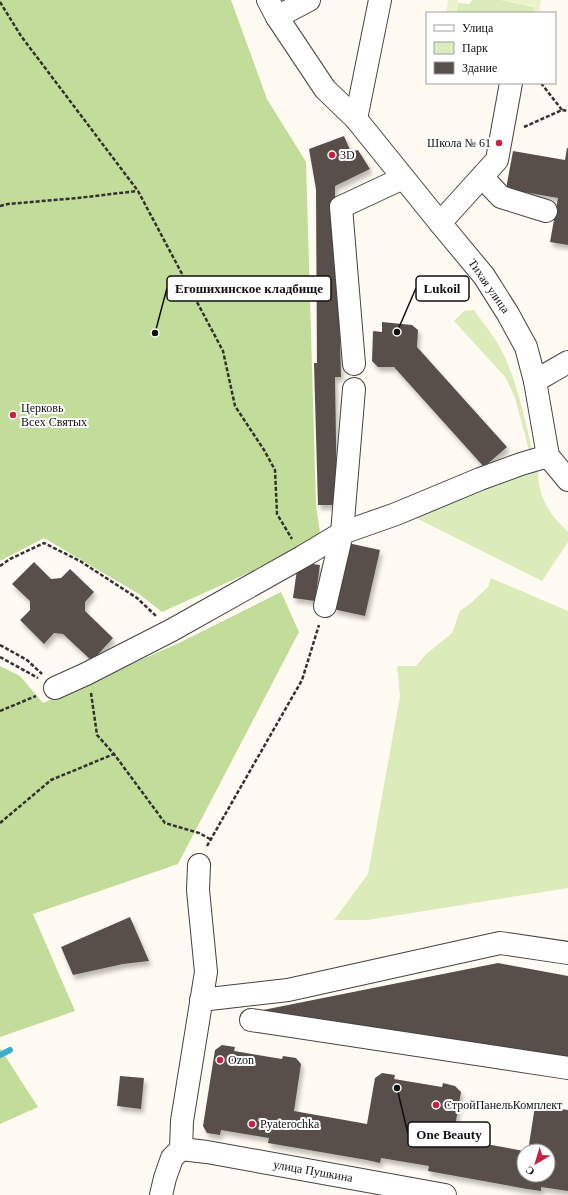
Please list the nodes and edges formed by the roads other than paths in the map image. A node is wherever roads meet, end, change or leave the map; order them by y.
1 (309, 0) edge
2 (380, 0) edge
3 (273, 9) edge
4 (511, 84) edge
5 (356, 119) junction
6 (482, 177) junction
7 (403, 178) junction
8 (546, 211) dead end
9 (440, 223) junction
10 (568, 362) edge
11 (354, 364) dead end
12 (535, 381) junction
13 (354, 389) dead end
14 (548, 456) junction
15 (568, 480) edge
16 (342, 533) junction
17 (325, 606) road end
18 (55, 688) road end
19 (199, 865) road end
20 (568, 953) edge
21 (201, 1000) junction
22 (251, 1020) dead end
23 (568, 1068) edge
24 (181, 1149) junction
25 (366, 1188) edge
26 (161, 1195) edge
27 (445, 1195) edge

1 - 3 street
2 - 5 street
3 - 5 street, Тихая улица
4 - 6 street
5 - 7 street, Тихая улица
6 - 8 street
6 - 9 street
7 - 9 street, Тихая улица
7 - 11 street
9 - 12 street, Тихая улица
10 - 12 street
12 - 14 street, Тихая улица
13 - 16 street
14 - 15 street, Тихая улица
14 - 16 street
16 - 17 street
16 - 18 street
19 - 21 street
20 - 21 street
21 - 24 street
22 - 23 street
24 - 25 street, улица Пушкина
24 - 26 street
25 - 27 street, улица Пушкина

